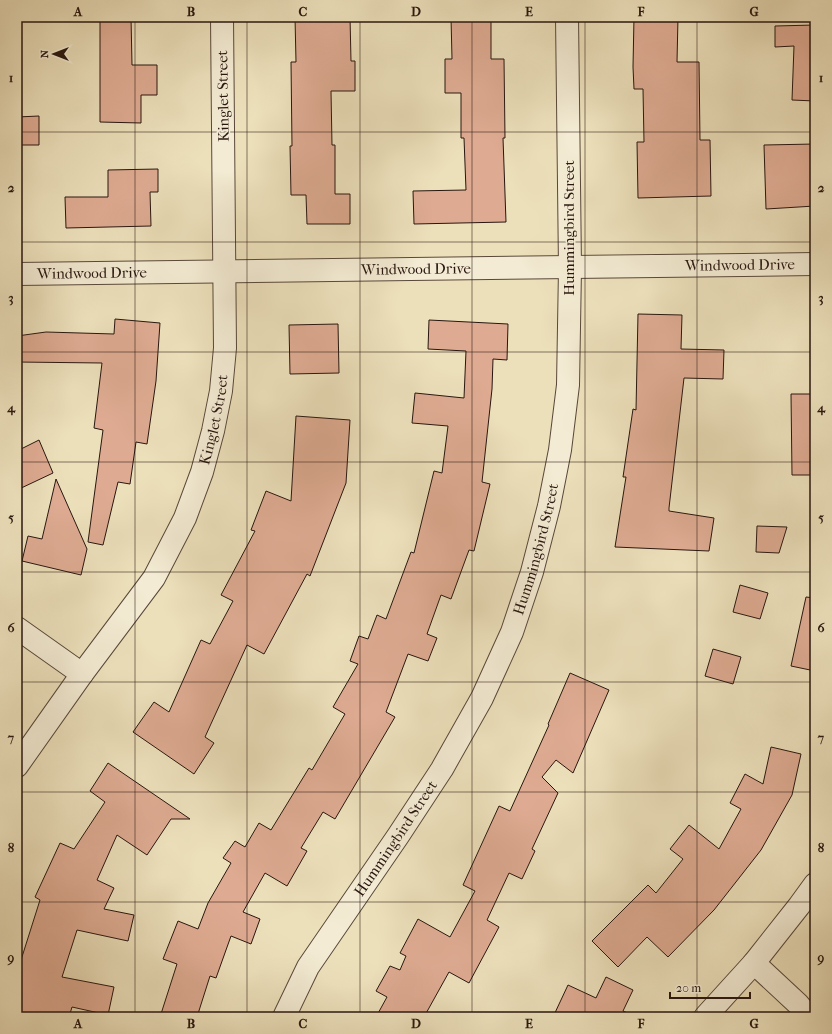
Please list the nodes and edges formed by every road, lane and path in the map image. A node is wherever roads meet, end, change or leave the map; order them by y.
1 (222, 17) edge
2 (567, 17) edge
3 (815, 264) edge
4 (570, 268) junction
5 (225, 271) junction
6 (17, 274) edge
7 (17, 628) edge
8 (82, 674) junction
9 (17, 766) edge
10 (815, 884) edge
11 (754, 963) junction
12 (284, 1017) edge
13 (706, 1017) edge
14 (808, 1017) edge

1 - 5 street, Kinglet Street
2 - 4 street, Hummingbird Street
3 - 4 street, Windwood Drive
4 - 5 street, Windwood Drive
4 - 12 street, Hummingbird Street
5 - 6 street, Windwood Drive
5 - 8 street, Kinglet Street
7 - 8 street
8 - 9 street, Kinglet Street
10 - 11 street
11 - 13 street
11 - 14 street

